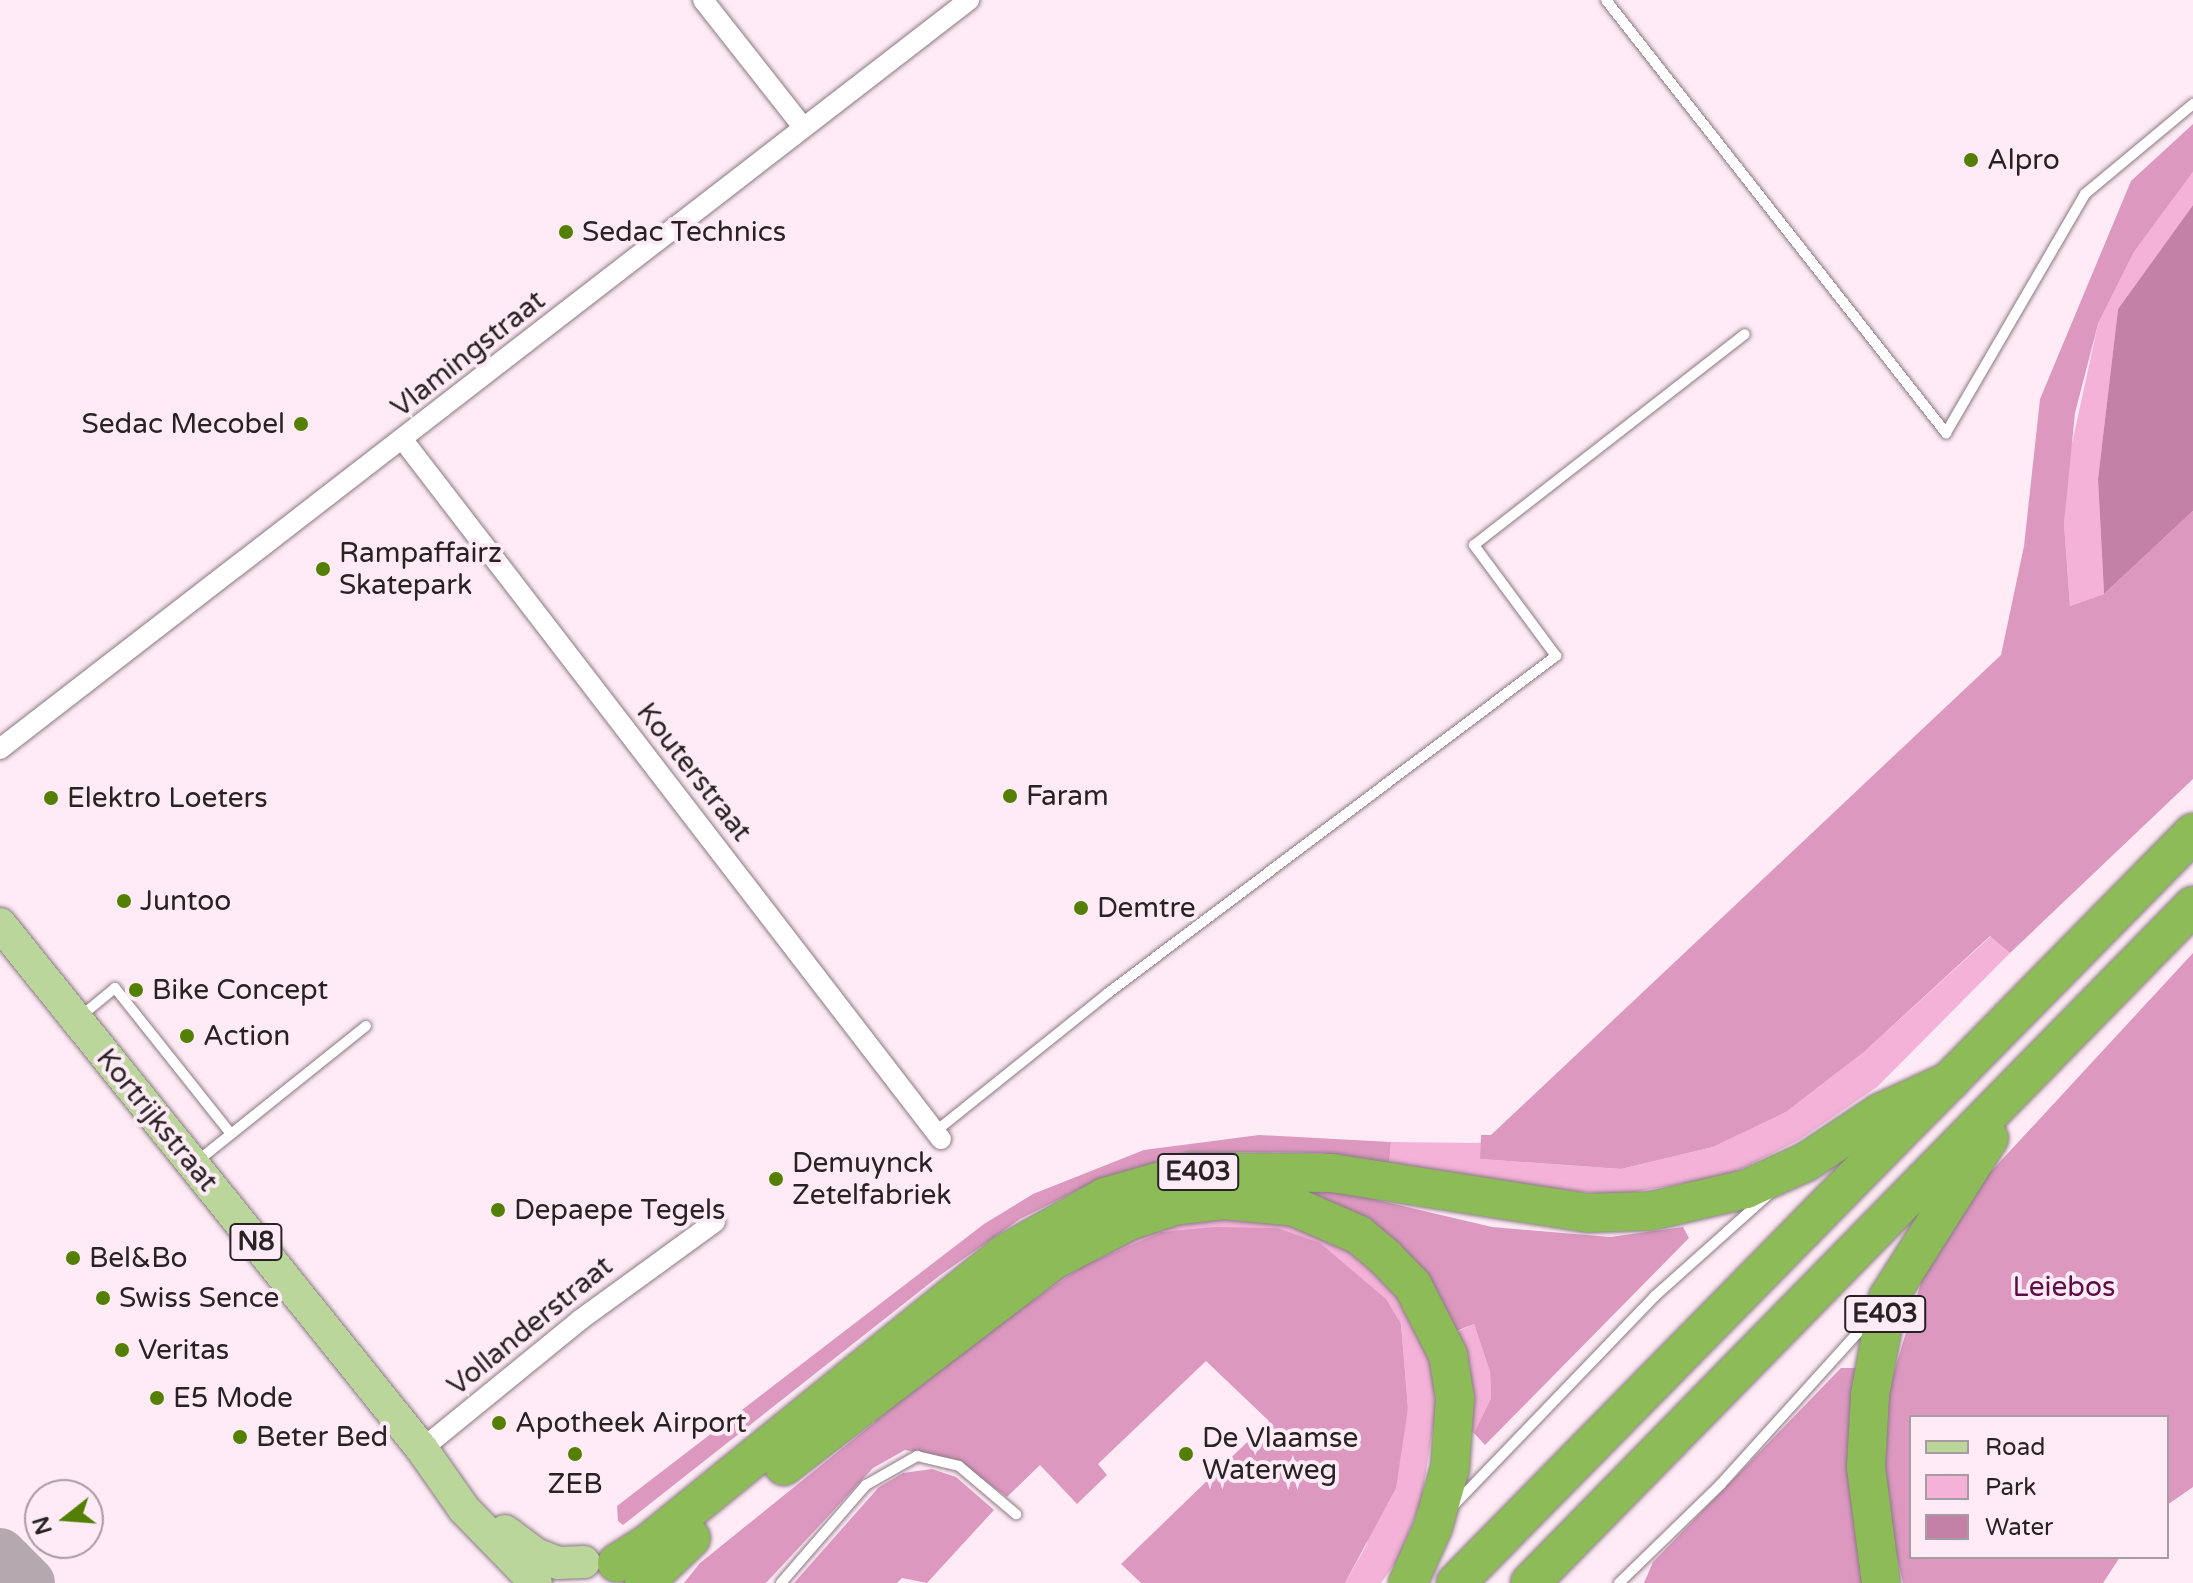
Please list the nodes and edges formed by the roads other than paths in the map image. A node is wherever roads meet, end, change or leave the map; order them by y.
1 (703, 0) edge
2 (969, 0) edge
3 (1606, 0) edge
4 (2193, 104) edge
5 (803, 127) junction
6 (1745, 334) dead end
7 (403, 440) junction
8 (0, 749) edge
9 (2193, 833) edge
10 (2193, 906) edge
11 (1, 924) edge
12 (77, 1019) junction
13 (366, 1026) dead end
14 (1950, 1081) junction
15 (2024, 1082) junction
16 (231, 1134) junction
17 (938, 1135) joint
18 (1806, 1162) junction
19 (193, 1164) junction
20 (715, 1222) dead end
21 (1888, 1298) junction
22 (427, 1455) junction
23 (1016, 1514) dead end
24 (1433, 1527) junction
25 (609, 1575) edge
26 (536, 1583) edge
27 (781, 1583) edge
28 (1408, 1583) edge
29 (1456, 1583) edge
30 (1530, 1583) edge
31 (1619, 1583) edge
32 (1881, 1583) edge

1 - 5 street
2 - 5 street, Vlamingstraat
3 - 4 lane
5 - 7 street, Vlamingstraat
6 - 17 lane
7 - 8 street, Vlamingstraat
7 - 17 street, Kouterstraat
9 - 14 highway
10 - 15 highway, E403
11 - 12 main road, Kortrijkstraat / N8
12 - 16 lane
12 - 19 main road, Kortrijkstraat / N8
13 - 16 lane
14 - 18 highway, E403
14 - 29 highway
15 - 21 highway, E403
15 - 30 highway, E403
16 - 19 lane
18 - 24 lane
18 - 25 highway, E403
19 - 22 main road, Kortrijkstraat / N8
20 - 22 street, Vollanderstraat
21 - 31 lane
21 - 32 highway, E403
22 - 25 main road, Kortrijkstraat / N8
22 - 26 main road, Kortrijkstraat / N8
23 - 27 lane
24 - 25 highway, E403
24 - 28 highway, E403

